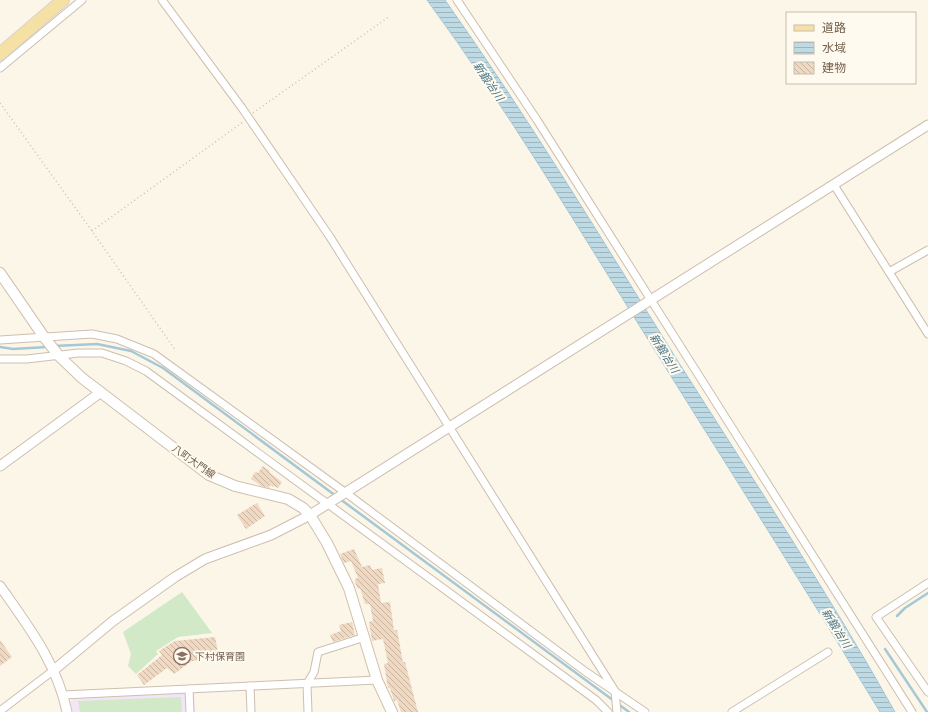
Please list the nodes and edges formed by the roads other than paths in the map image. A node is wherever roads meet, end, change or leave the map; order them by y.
1 (63, 0) edge
2 (82, 0) edge
3 (162, 0) edge
4 (457, 0) edge
5 (0, 54) edge
6 (0, 68) edge
7 (928, 125) edge
8 (834, 184) junction
9 (928, 250) edge
10 (889, 272) junction
11 (0, 273) edge
12 (649, 302) junction
13 (928, 334) edge
14 (44, 337) junction
15 (0, 340) edge
16 (59, 356) junction
17 (0, 360) edge
18 (101, 392) junction
19 (450, 428) junction
20 (0, 466) edge
21 (346, 493) junction
22 (328, 503) junction
23 (310, 515) junction
24 (928, 583) edge
25 (0, 586) edge
26 (365, 637) junction
27 (828, 652) dead end
28 (54, 670) junction
29 (376, 680) junction
30 (307, 684) junction
31 (250, 686) junction
32 (189, 689) junction
33 (615, 691) junction
34 (928, 692) edge
35 (63, 695) junction
36 (0, 711) edge
37 (67, 712) edge
38 (190, 712) edge
39 (251, 712) edge
40 (308, 712) edge
41 (392, 712) edge
42 (608, 712) edge
43 (617, 712) edge
44 (645, 712) edge
45 (732, 712) edge
46 (912, 712) edge

1 - 5 main road
2 - 6 street
3 - 19 street
4 - 12 street
7 - 8 street
8 - 10 street
8 - 12 street
9 - 10 street
10 - 13 street
11 - 14 main road, 八町大門線
12 - 19 street
12 - 46 street
14 - 15 street
14 - 16 main road, 八町大門線
14 - 21 street
16 - 17 street
16 - 18 main road, 八町大門線
16 - 22 street
18 - 20 street
18 - 23 main road, 八町大門線
19 - 21 street
19 - 33 street
21 - 22 street
21 - 33 street
22 - 23 street
22 - 42 street
23 - 26 main road, 八町大門線
23 - 28 street
24 - 34 street
25 - 28 street
26 - 29 main road, 八町大門線
26 - 30 street
27 - 45 street
28 - 35 street
28 - 36 street
29 - 30 street
29 - 41 main road, 八町大門線
30 - 31 street
30 - 40 street
31 - 32 street
31 - 39 street
32 - 35 street
32 - 38 street
33 - 43 street
33 - 44 street
35 - 37 street

